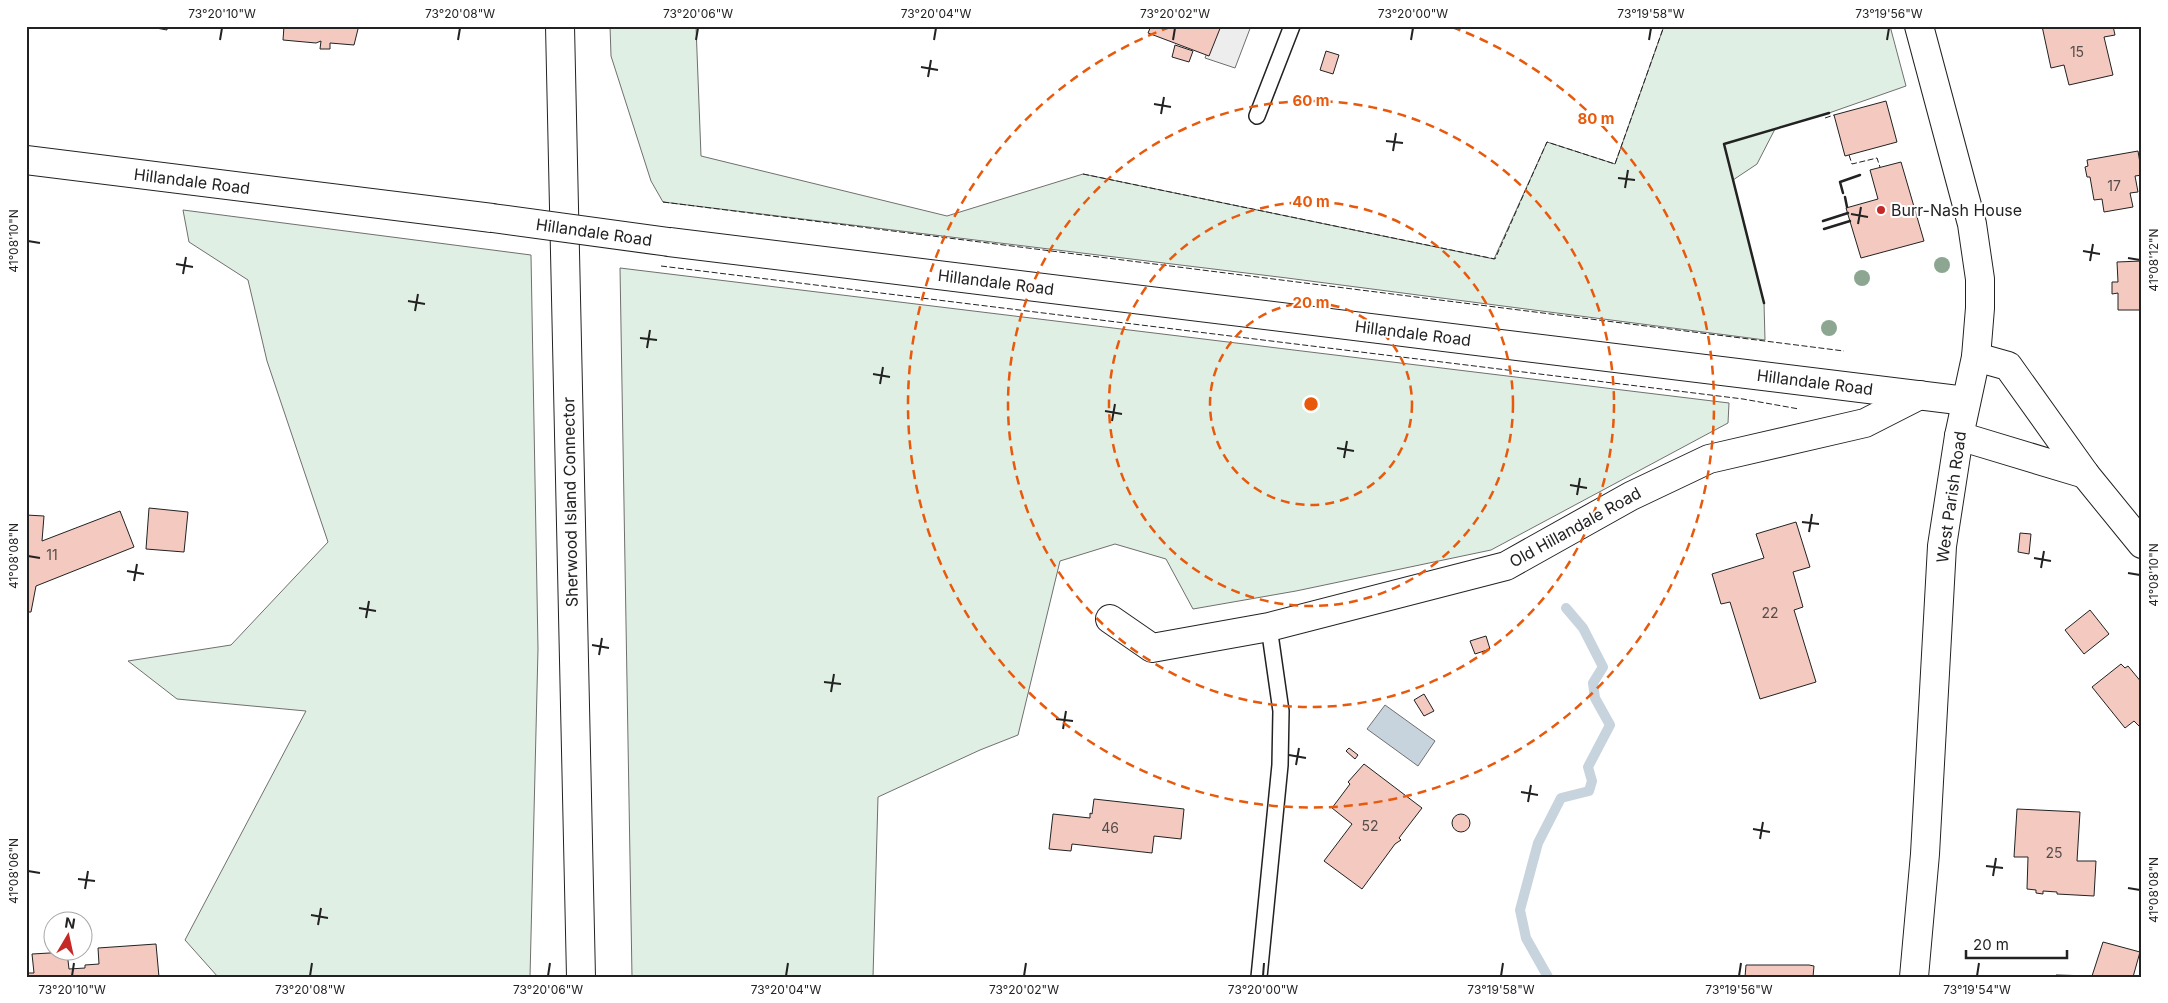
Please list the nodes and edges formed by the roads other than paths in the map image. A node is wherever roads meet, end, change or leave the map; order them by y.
1 (560, 26) edge
2 (1292, 26) edge
3 (1918, 26) edge
4 (1257, 116) dead end
5 (26, 160) edge
6 (1976, 357) junction
7 (1920, 395) junction
8 (1966, 401) junction
9 (1958, 436) junction
10 (2085, 474) junction
11 (2142, 544) edge
12 (1110, 619) dead end
13 (1268, 627) junction
14 (581, 977) edge
15 (1258, 977) edge
16 (1914, 977) edge

1 - 14 street, Sherwood Island Connector
2 - 4 lane
3 - 6 street, West Parish Road
5 - 7 street, Hillandale Road, bridge
6 - 8 street, West Parish Road
6 - 10 street
7 - 8 street, Hillandale Road
7 - 13 street, Old Hillandale Road
8 - 9 street, West Parish Road
9 - 10 street
9 - 16 street, West Parish Road
10 - 11 street
12 - 13 street, Old Hillandale Road
13 - 15 lane

